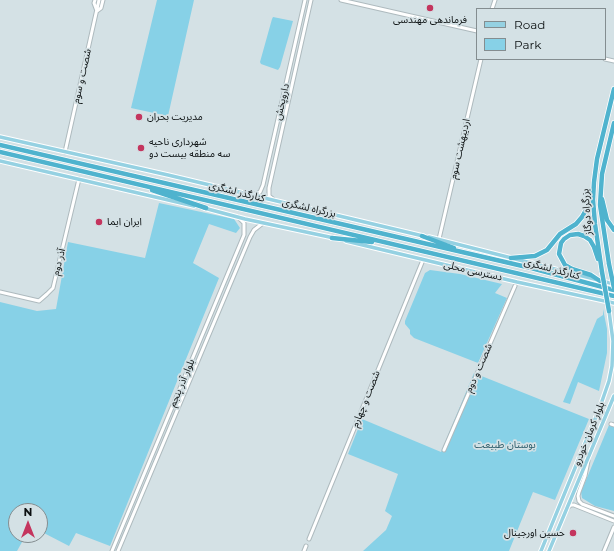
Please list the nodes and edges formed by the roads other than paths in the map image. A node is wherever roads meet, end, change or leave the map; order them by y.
1 (95, 0) edge
2 (99, 0) edge
3 (103, 0) edge
4 (305, 0) edge
5 (311, 0) edge
6 (341, 0) edge
7 (97, 10) junction
8 (476, 31) edge
9 (481, 60) edge
10 (614, 89) edge
11 (614, 123) edge
12 (0, 137) edge
13 (0, 145) edge
14 (0, 152) edge
15 (65, 152) junction
16 (0, 161) edge
17 (79, 179) junction
18 (594, 182) junction
19 (135, 184) junction
20 (263, 185) junction
21 (268, 188) junction
22 (601, 190) junction
23 (249, 195) junction
24 (276, 201) junction
25 (206, 208) junction
26 (238, 217) junction
27 (263, 223) junction
28 (614, 230) edge
29 (422, 236) junction
30 (332, 238) junction
31 (439, 239) junction
32 (396, 245) junction
33 (473, 255) junction
34 (511, 258) junction
35 (423, 260) junction
36 (602, 272) junction
37 (600, 281) junction
38 (614, 284) edge
39 (515, 286) dead end
40 (614, 289) edge
41 (0, 292) edge
42 (614, 296) edge
43 (614, 303) edge
44 (608, 311) joint
45 (614, 399) edge
46 (444, 450) dead end
47 (589, 458) junction
48 (566, 509) junction
49 (614, 516) edge
50 (614, 521) edge
51 (123, 525) junction
52 (614, 527) edge
53 (127, 528) junction
54 (308, 539) dead end
55 (306, 546) dead end
56 (112, 551) edge
57 (118, 551) edge
58 (304, 551) edge
59 (541, 551) edge
60 (549, 551) edge
61 (604, 551) edge

1 - 7 street
2 - 7 street, شصت و سوم
3 - 7 street
4 - 20 street, داروپخش
5 - 21 street, داروپخش
6 - 8 street
7 - 15 street, شصت و سوم
9 - 31 street, اردیبهشت سوم
10 - 18 highway, بزرگراه دوگاز
11 - 22 highway, بزرگراه دوگاز
12 - 15 main road, کنارگذر لشگری
13 - 33 highway, بزرگراه لشگری
14 - 19 highway, بزرگراه لشگری
15 - 23 main road, کنارگذر لشگری
16 - 17 main road
17 - 25 main road
17 - 41 street, آذر دوم
18 - 34 highway
18 - 36 highway, بزرگراه دوگاز
19 - 25 highway
19 - 32 highway, بزرگراه لشگری
20 - 21 street
20 - 23 street
21 - 24 street
22 - 28 highway
22 - 40 highway, بزرگراه دوگاز, bridge
23 - 24 main road, کنارگذر لشگری
24 - 29 main road, کنارگذر لشگری
25 - 26 main road
26 - 27 main road
26 - 51 street, بلوار آذر پنجم
27 - 30 main road
27 - 53 street, بلوار آذر پنجم
29 - 31 main road, کنارگذر لشگری
29 - 33 highway
30 - 32 highway
30 - 35 main road, دسترسی محلی
31 - 34 main road, کنارگذر لشگری
32 - 42 highway, بزرگراه لشگری
33 - 40 highway, بزرگراه لشگری
34 - 37 main road, کنارگذر لشگری
35 - 43 main road, دسترسی محلی
35 - 54 street, شصت و چهارم
36 - 37 highway
36 - 44 highway, بزرگراه دوگاز, bridge
37 - 38 main road, کنارگذر لشگری
39 - 46 street, شصت و دوم
44 - 59 main road, بلوار کرمان خودرو
45 - 47 main road, بلوار کرمان خودرو
47 - 48 main road, بلوار کرمان خودرو
47 - 49 street
48 - 50 street
48 - 60 main road, بلوار کرمان خودرو
51 - 53 street
51 - 56 street, بلوار آذر پنجم
52 - 61 street
53 - 57 street, بلوار آذر پنجم
55 - 58 street

